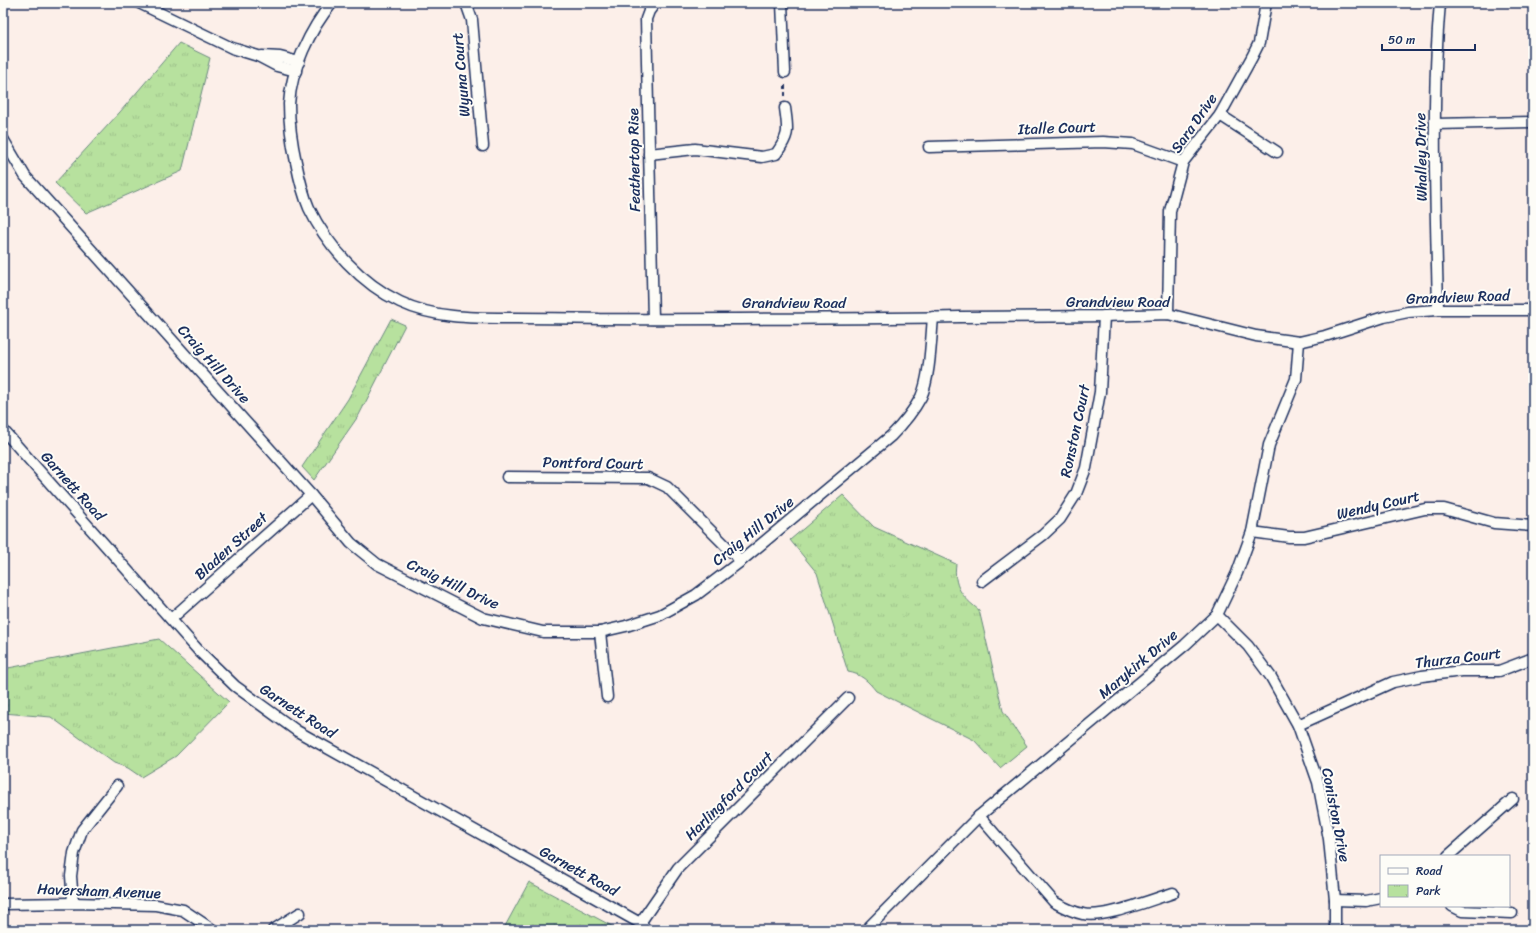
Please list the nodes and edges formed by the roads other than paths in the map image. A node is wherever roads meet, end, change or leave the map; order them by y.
1 (139, 3) edge
2 (332, 3) edge
3 (466, 3) edge
4 (655, 3) edge
5 (782, 3) edge
6 (1266, 3) edge
7 (1440, 3) edge
8 (298, 67) junction
9 (785, 72) road end
10 (785, 108) road end
11 (1220, 116) junction
12 (1533, 122) edge
13 (1435, 124) junction
14 (3, 139) edge
15 (483, 146) dead end
16 (929, 147) dead end
17 (1277, 152) dead end
18 (649, 154) junction
19 (1183, 162) junction
20 (1438, 310) junction
21 (1533, 310) edge
22 (1168, 314) junction
23 (1104, 316) junction
24 (933, 317) junction
25 (653, 319) junction
26 (1299, 342) junction
27 (3, 430) edge
28 (507, 477) dead end
29 (311, 495) junction
30 (1533, 526) edge
31 (1252, 532) junction
32 (741, 561) junction
33 (982, 581) dead end
34 (1217, 615) junction
35 (171, 619) junction
36 (600, 632) junction
37 (1533, 658) edge
38 (607, 697) dead end
39 (848, 698) dead end
40 (1298, 725) junction
41 (117, 786) dead end
42 (1513, 799) dead end
43 (979, 816) junction
44 (1449, 855) edge
45 (1173, 894) dead end
46 (1380, 898) edge
47 (1335, 900) junction
48 (72, 903) junction
49 (3, 904) edge
50 (1454, 907) edge
51 (300, 913) dead end
52 (1512, 913) dead end
53 (643, 926) edge
54 (213, 930) edge
55 (273, 930) edge
56 (866, 930) edge
57 (1334, 930) edge

1 - 8 street
2 - 8 street, Grandview Road
3 - 15 street, Wyuna Court
4 - 18 street, Feathertop Rise
5 - 9 street
6 - 11 street, Sara Drive
7 - 13 street, Whalley Drive
8 - 25 street, Grandview Road
10 - 18 street
11 - 17 street
11 - 19 street, Sara Drive
12 - 13 street
13 - 20 street, Whalley Drive
14 - 29 street, Craig Hill Drive
16 - 19 street, Italle Court
18 - 25 street, Feathertop Rise
19 - 22 street, Sara Drive
20 - 21 street, Grandview Road
20 - 26 street, Grandview Road
22 - 23 street, Grandview Road
22 - 26 street, Grandview Road
23 - 24 street, Grandview Road
23 - 33 street, Ronston Court
24 - 25 street, Grandview Road
24 - 32 street, Craig Hill Drive
26 - 31 street, Marykirk Drive
27 - 35 street, Garnett Road
28 - 32 street, Pontford Court
29 - 35 street, Bladen Street
29 - 36 street, Craig Hill Drive
30 - 31 street, Wendy Court
31 - 34 street, Marykirk Drive
32 - 36 street, Craig Hill Drive
34 - 40 street, Coniston Drive
34 - 43 street, Marykirk Drive
35 - 53 street, Garnett Road
36 - 38 street
37 - 40 street, Thurza Court
39 - 53 street, Harlingford Court
40 - 47 street, Coniston Drive
41 - 48 street
42 - 44 street
43 - 45 street
43 - 56 street, Marykirk Drive
46 - 47 street
47 - 57 street, Coniston Drive
48 - 49 street, Haversham Avenue
48 - 54 street, Haversham Avenue
50 - 52 street
51 - 55 street

